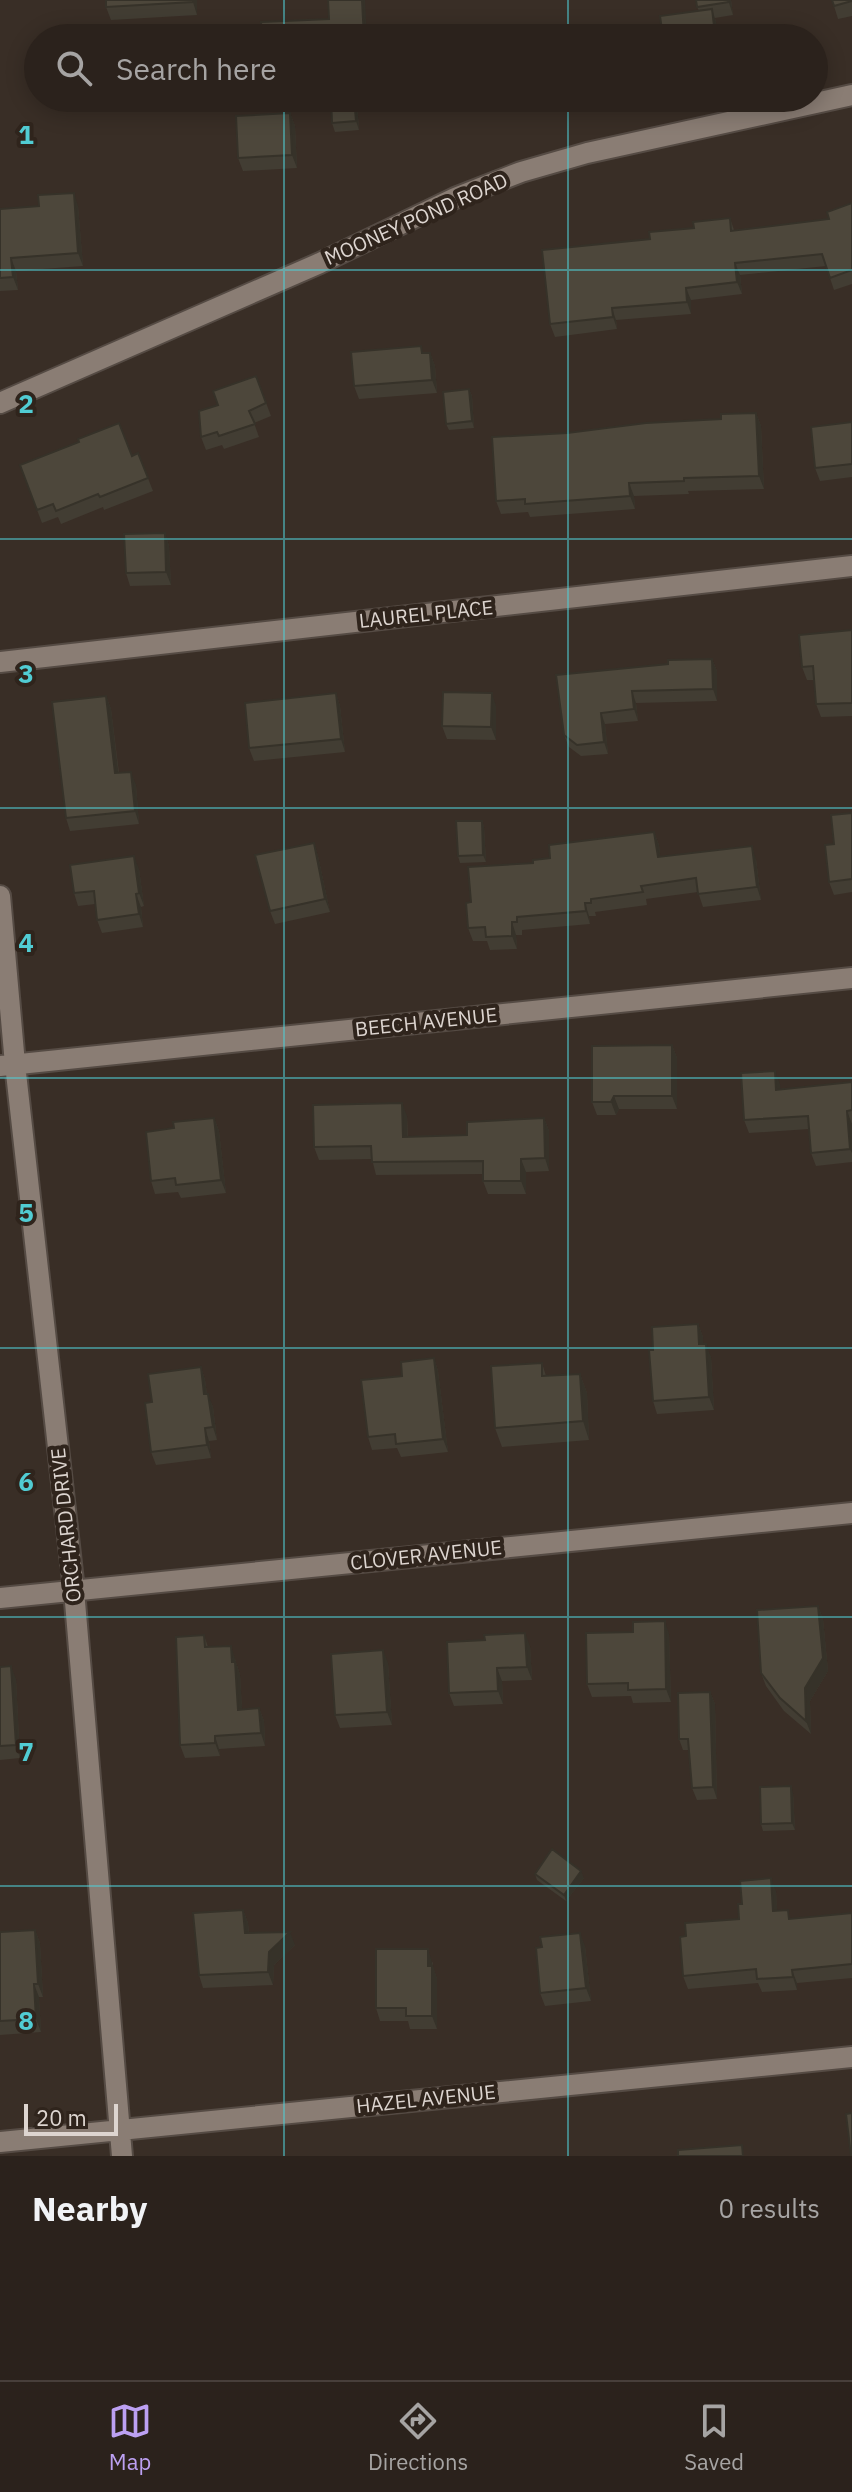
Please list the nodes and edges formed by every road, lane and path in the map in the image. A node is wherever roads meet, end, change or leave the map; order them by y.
1 (852, 95) edge
2 (828, 100) edge
3 (774, 112) edge
4 (0, 403) edge
5 (852, 566) edge
6 (0, 662) edge
7 (0, 896) edge
8 (852, 978) edge
9 (8, 1065) edge
10 (852, 1513) edge
11 (74, 1590) junction
12 (0, 1598) edge
13 (852, 2057) edge
14 (119, 2130) junction
15 (0, 2142) edge
16 (122, 2156) edge

1 - 2 street, MOONEY POND ROAD
3 - 4 street, MOONEY POND ROAD
5 - 6 street, LAUREL PLACE
7 - 9 street, ORCHARD DRIVE
8 - 9 street, BEECH AVENUE
9 - 11 street, ORCHARD DRIVE
10 - 11 street, CLOVER AVENUE
11 - 12 street, CLOVER AVENUE
11 - 14 street, ORCHARD DRIVE
13 - 14 street, HAZEL AVENUE
14 - 15 street, HAZEL AVENUE
14 - 16 street, ORCHARD DRIVE

